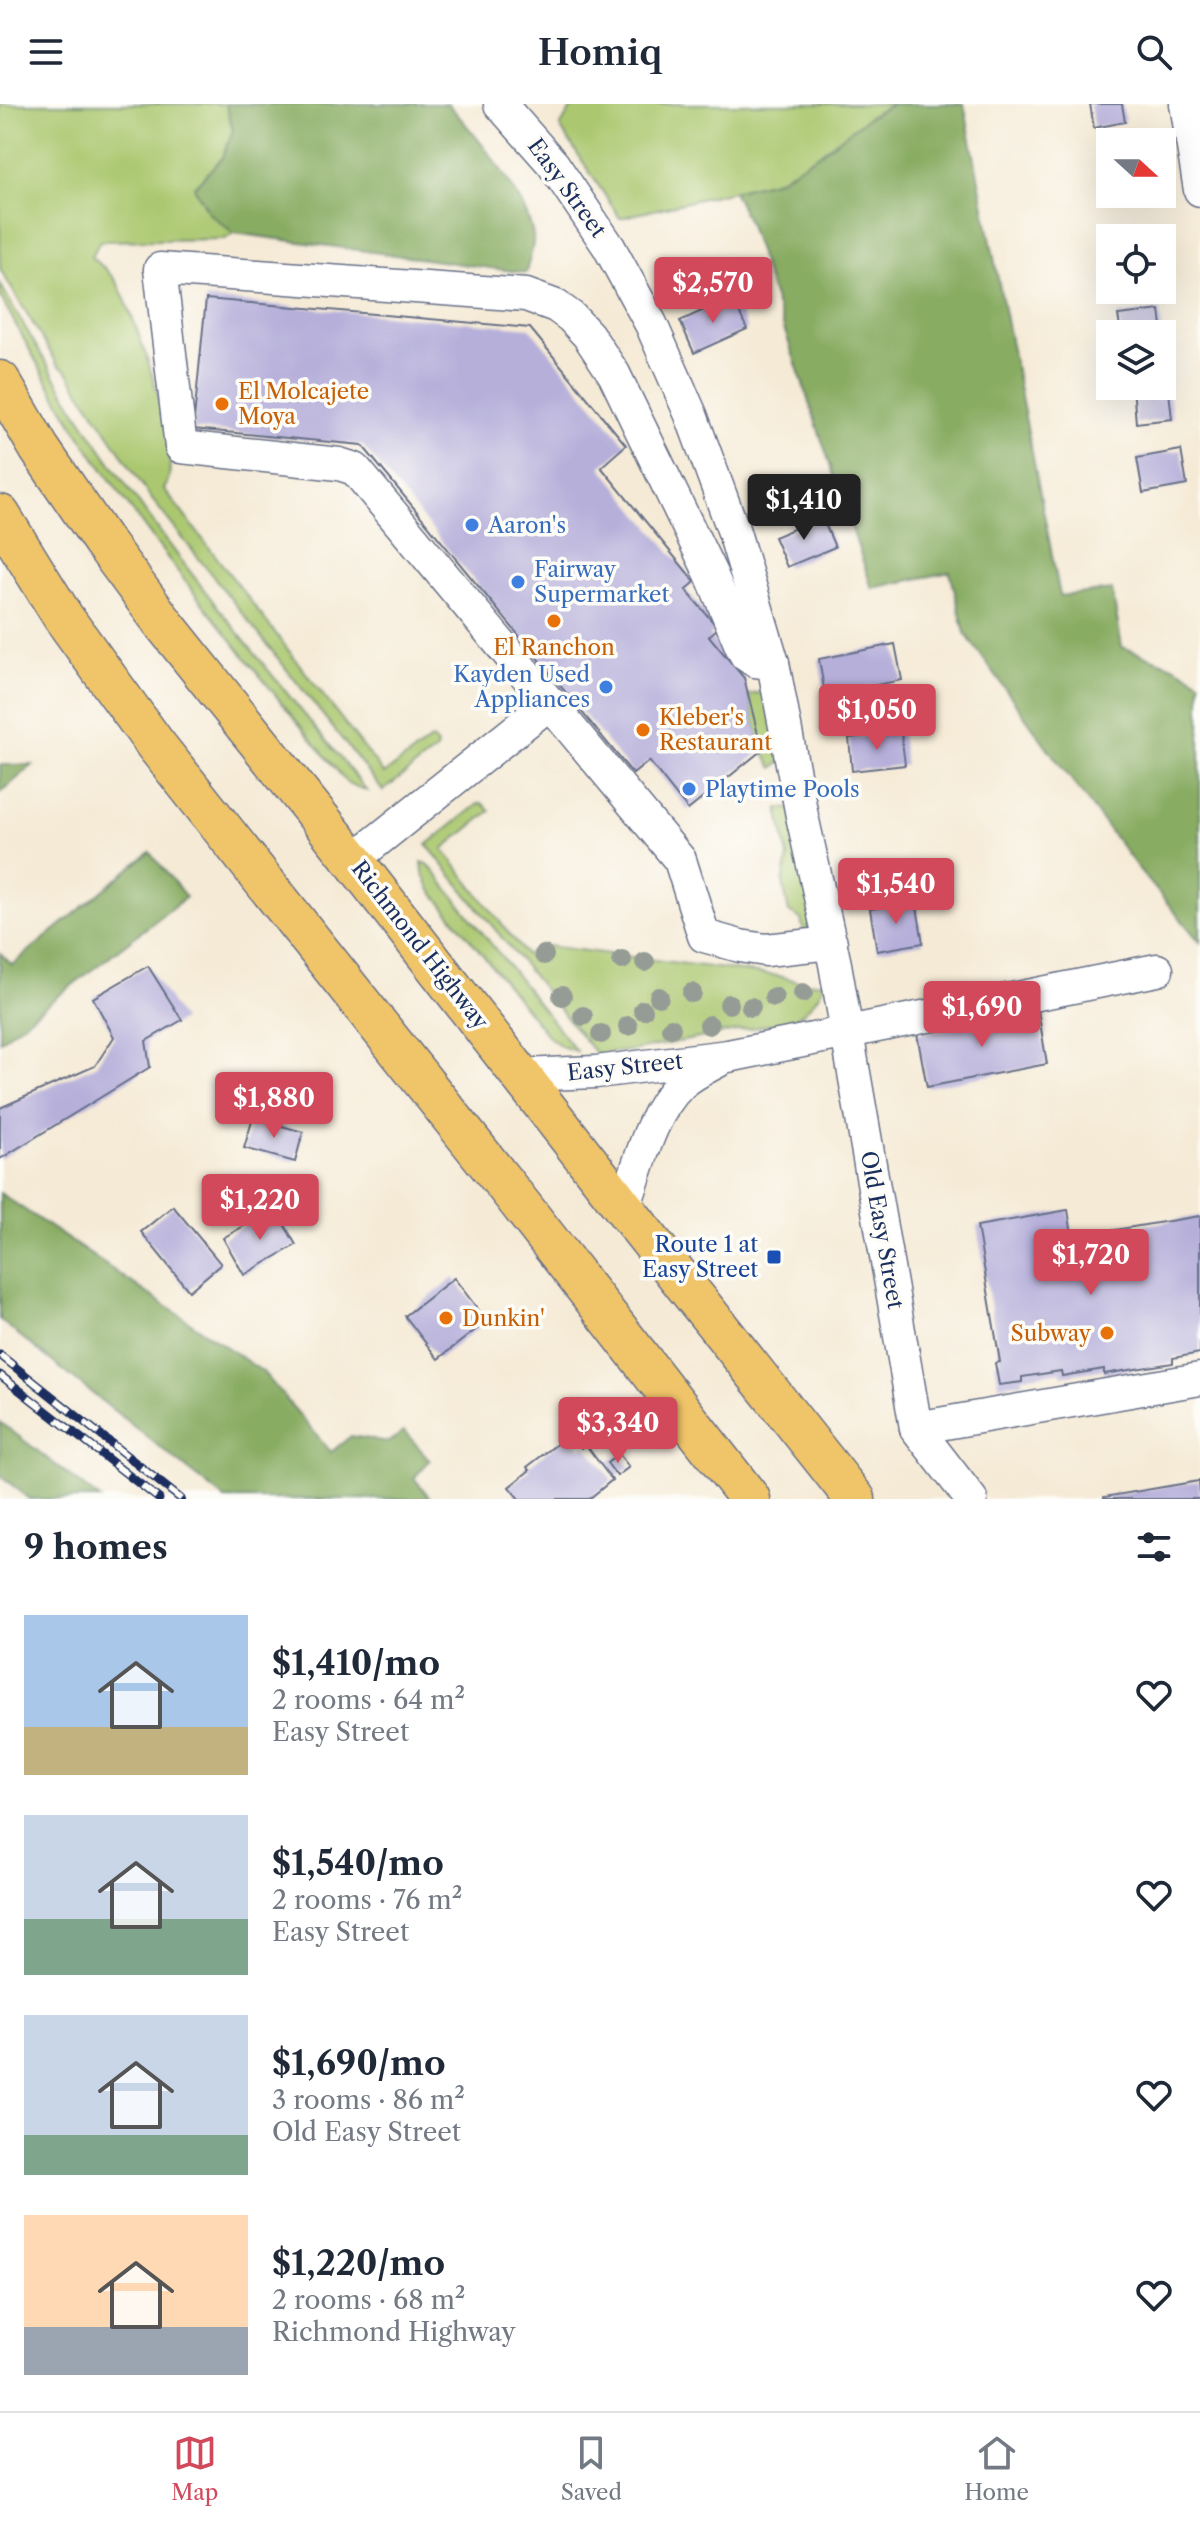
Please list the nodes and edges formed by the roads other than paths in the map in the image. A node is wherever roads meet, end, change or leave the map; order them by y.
1 (500, 104) edge
2 (1186, 104) edge
3 (1200, 190) edge
4 (0, 381) edge
5 (0, 515) edge
6 (773, 663) junction
7 (550, 703) junction
8 (353, 860) junction
9 (831, 943) junction
10 (1157, 970) dead end
11 (848, 1032) junction
12 (728, 1056) junction
13 (521, 1075) junction
14 (624, 1208) junction
15 (1200, 1379) edge
16 (916, 1428) junction
17 (750, 1499) edge
18 (855, 1499) edge
19 (971, 1499) edge

1 - 6 street, Easy Street
2 - 3 street
4 - 8 main road, Richmond Highway
5 - 17 main road
6 - 7 street
6 - 9 street, Easy Street
7 - 8 street
7 - 9 street
8 - 13 main road, Richmond Highway
9 - 11 street, Easy Street
10 - 11 street
11 - 12 street, Easy Street
11 - 16 street, Old Easy Street
12 - 13 street, Easy Street
12 - 14 street, Easy Street
13 - 14 main road, Richmond Highway
14 - 18 main road, Richmond Highway
15 - 16 street
16 - 19 street

